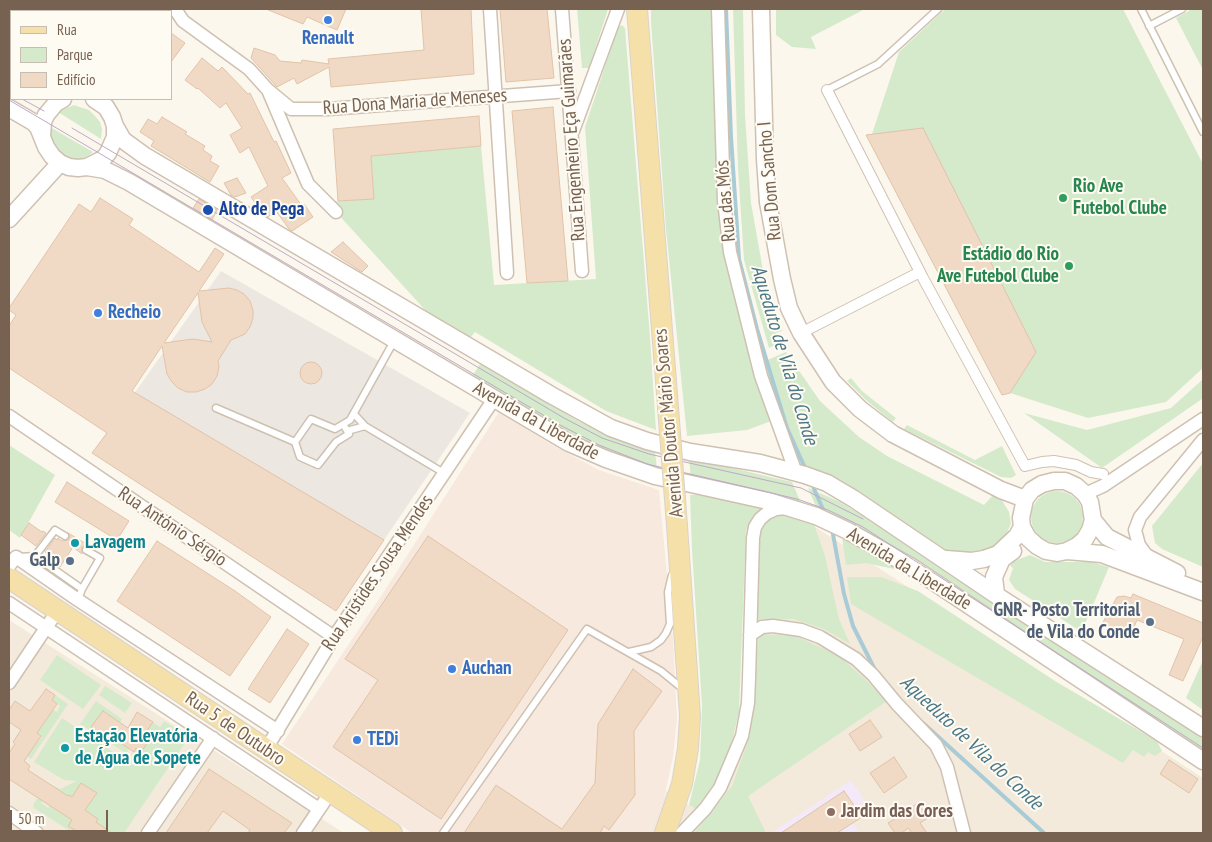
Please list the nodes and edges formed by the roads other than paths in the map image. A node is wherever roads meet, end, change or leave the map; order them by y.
1 (175, 9) edge
2 (490, 9) edge
3 (562, 9) edge
4 (618, 9) edge
5 (637, 9) edge
6 (718, 9) edge
7 (761, 9) edge
8 (938, 9) edge
9 (1141, 9) edge
10 (1182, 9) edge
11 (1150, 26) junction
12 (268, 90) junction
13 (827, 90) joint
14 (569, 91) junction
15 (496, 96) junction
16 (42, 100) edge
17 (60, 100) edge
18 (62, 100) edge
19 (97, 100) edge
20 (9, 108) edge
21 (115, 126) junction
22 (1203, 132) edge
23 (572, 135) junction
24 (42, 137) junction
25 (60, 163) junction
26 (87, 167) junction
27 (336, 212) dead end
28 (9, 219) edge
29 (582, 271) dead end
30 (920, 272) junction
31 (507, 273) dead end
32 (801, 334) junction
33 (395, 340) junction
34 (494, 399) junction
35 (216, 408) dead end
36 (354, 414) junction
37 (9, 416) edge
38 (1203, 419) edge
39 (343, 424) junction
40 (365, 426) junction
41 (347, 431) junction
42 (1203, 440) edge
43 (295, 442) junction
44 (796, 472) junction
45 (444, 473) junction
46 (1103, 474) dead end
47 (1085, 494) junction
48 (1025, 500) junction
49 (793, 508) junction
50 (1093, 520) junction
51 (1022, 527) junction
52 (678, 532) junction
53 (65, 536) dead end
54 (1037, 546) junction
55 (86, 550) dead end
56 (1067, 551) junction
57 (35, 556) junction
58 (1147, 556) junction
59 (943, 558) junction
60 (11, 559) edge
61 (9, 578) edge
62 (1203, 588) edge
63 (1203, 592) edge
64 (996, 594) junction
65 (80, 595) junction
66 (9, 603) edge
67 (58, 610) junction
68 (84, 616) junction
69 (46, 628) junction
70 (750, 635) junction
71 (334, 637) junction
72 (629, 652) junction
73 (9, 683) edge
74 (689, 694) junction
75 (1203, 728) edge
76 (278, 731) junction
77 (213, 738) junction
78 (266, 749) junction
79 (1203, 761) edge
80 (325, 801) junction
81 (9, 813) edge
82 (37, 833) edge
83 (148, 833) edge
84 (303, 833) edge
85 (392, 833) edge
86 (443, 833) edge
87 (665, 833) edge
88 (682, 833) edge
89 (964, 833) edge

1 - 12 street
2 - 15 street
3 - 14 street, Rua Engenheiro Eça Guimarães
4 - 23 street
5 - 52 main road, Avenida Doutor Mário Soares, bridge
6 - 44 street, Rua das Mós
7 - 32 street, Rua Dom Sancho I
8 - 13 lane
9 - 11 lane
10 - 11 lane
11 - 22 lane
12 - 15 street, Rua Dona Maria de Meneses
12 - 27 street
13 - 30 street
14 - 15 street, Rua Dona Maria de Meneses
14 - 23 street, Rua Engenheiro Eça Guimarães
15 - 31 street
16 - 17 street
18 - 24 street
19 - 21 street, Avenida da Liberdade
20 - 24 street
21 - 26 street
21 - 44 street, Avenida da Liberdade
23 - 29 street, Rua Engenheiro Eça Guimarães
24 - 25 street
25 - 26 street, Avenida da Liberdade
25 - 28 street
26 - 33 street, Avenida da Liberdade
30 - 32 street
30 - 46 street
32 - 48 street, Rua Dom Sancho I
33 - 34 street, Avenida da Liberdade
33 - 36 lane
34 - 45 street, Rua Aristides Sousa Mendes
34 - 49 street, Avenida da Liberdade
35 - 43 lane
36 - 39 lane
36 - 40 lane
37 - 71 street, Rua António Sérgio
38 - 47 street
39 - 41 lane
39 - 43 lane
40 - 41 lane
40 - 45 lane
41 - 43 lane
42 - 58 street
44 - 59 street, Avenida da Liberdade
45 - 71 street, Rua Aristides Sousa Mendes
47 - 48 street
47 - 50 street
48 - 51 street
49 - 70 street
49 - 79 street, Avenida da Liberdade
50 - 56 street
50 - 58 street
51 - 54 street
51 - 59 street
52 - 72 lane
52 - 74 main road, Avenida Doutor Mário Soares
53 - 57 lane
54 - 56 street
54 - 64 street
55 - 65 lane
56 - 63 street
57 - 60 lane
57 - 65 lane
58 - 62 street
59 - 64 street, Avenida da Liberdade
60 - 65 street, Rua 5 de Outubro
61 - 67 main road, Rua 5 de Outubro
64 - 75 street, Avenida da Liberdade
65 - 68 street, Rua 5 de Outubro
66 - 69 street, Rua 5 de Outubro
67 - 68 main road, Rua 5 de Outubro
67 - 69 street
68 - 76 street, Rua 5 de Outubro
68 - 78 main road, Rua 5 de Outubro
69 - 73 street
69 - 77 street, Rua 5 de Outubro
70 - 88 street
70 - 89 street
71 - 76 street, Rua Aristides Sousa Mendes
72 - 74 lane
72 - 86 lane
74 - 87 main road, Avenida Doutor Mário Soares
76 - 78 street, Rua Aristides Sousa Mendes
77 - 80 street, Rua 5 de Outubro
77 - 83 street
78 - 80 main road, Rua 5 de Outubro
80 - 84 street
80 - 85 main road, Rua 5 de Outubro
81 - 82 street

